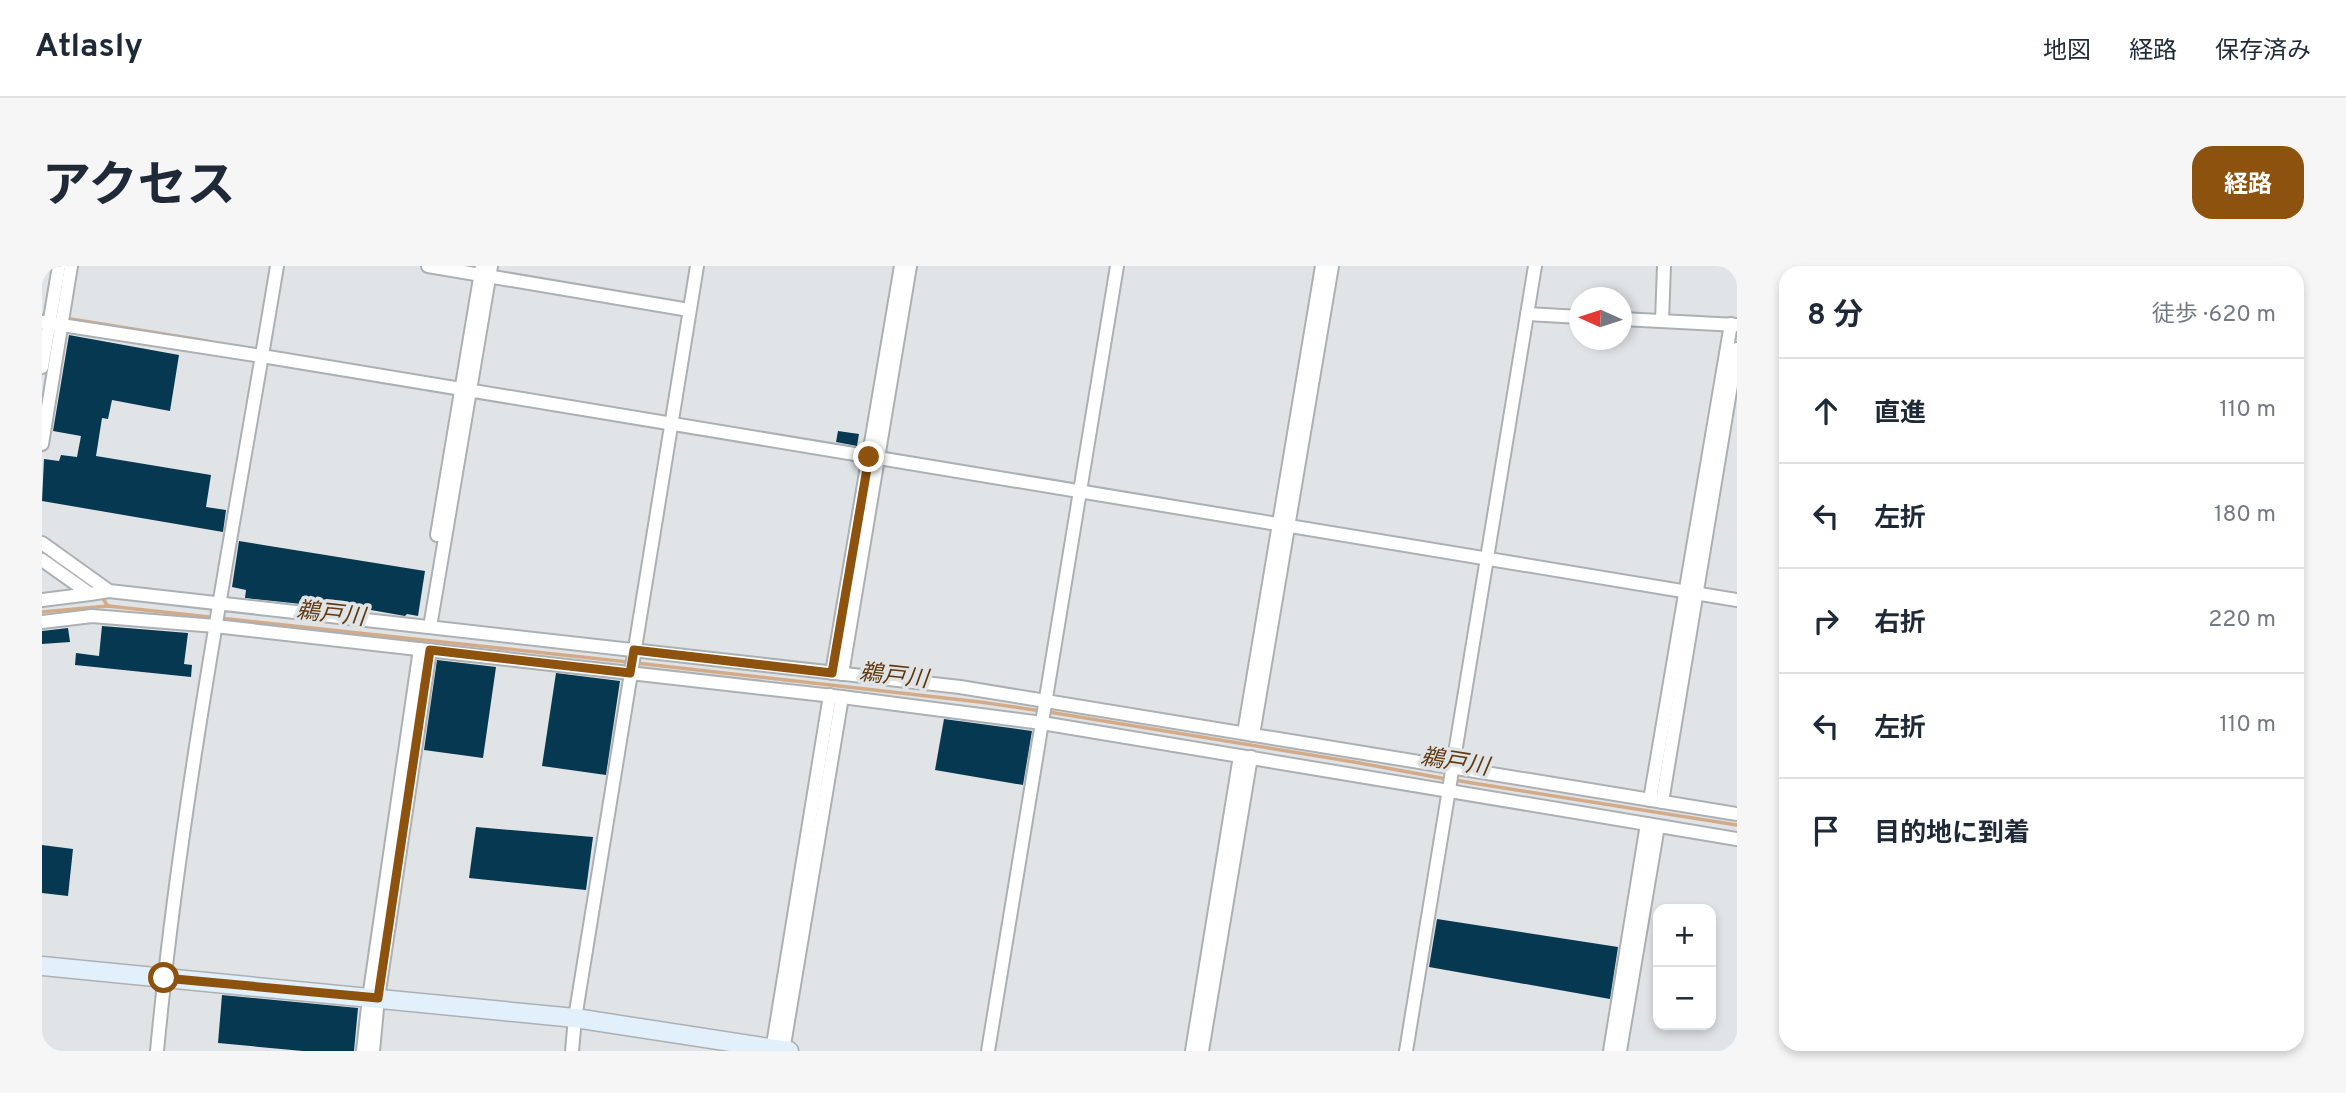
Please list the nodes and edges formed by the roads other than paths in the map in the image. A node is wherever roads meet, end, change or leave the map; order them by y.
1 (59, 266) edge
2 (71, 266) edge
3 (277, 266) edge
4 (428, 266) edge
5 (697, 266) edge
6 (901, 266) edge
7 (910, 266) edge
8 (1117, 266) edge
9 (1322, 266) edge
10 (1332, 266) edge
11 (1535, 266) edge
12 (1664, 266) edge
13 (485, 271) edge
14 (690, 310) junction
15 (1527, 314) junction
16 (1569, 316) edge
17 (1632, 320) edge
18 (1662, 321) junction
19 (51, 322) edge
20 (1734, 324) edge
21 (1737, 348) edge
22 (262, 356) junction
23 (42, 367) edge
24 (466, 390) junction
25 (670, 424) junction
26 (42, 444) edge
27 (874, 458) junction
28 (1079, 491) junction
29 (1283, 525) junction
30 (42, 543) edge
31 (1486, 559) junction
32 (42, 560) edge
33 (109, 591) junction
34 (1691, 593) junction
35 (90, 594) junction
36 (42, 600) edge
37 (1737, 600) edge
38 (219, 605) junction
39 (42, 622) edge
40 (215, 624) junction
41 (426, 626) junction
42 (425, 650) junction
43 (633, 652) junction
44 (630, 671) junction
45 (837, 673) junction
46 (836, 696) junction
47 (1045, 702) junction
48 (1042, 721) junction
49 (1249, 734) junction
50 (1245, 756) junction
51 (1452, 770) junction
52 (1449, 788) junction
53 (1656, 801) junction
54 (1737, 814) edge
55 (1653, 825) junction
56 (1737, 839) edge
57 (42, 966) edge
58 (164, 978) junction
59 (373, 998) junction
60 (575, 1018) junction
61 (780, 1050) edge
62 (157, 1051) edge
63 (363, 1051) edge
64 (373, 1051) edge
65 (572, 1051) edge
66 (988, 1051) edge
67 (1192, 1051) edge
68 (1202, 1051) edge
69 (1406, 1051) edge
70 (1610, 1051) edge
71 (1620, 1051) edge

1 - 19 street
2 - 19 street
3 - 22 street
4 - 13 street
5 - 14 street
6 - 27 street
7 - 27 street
8 - 28 street
9 - 29 street
10 - 29 street
11 - 15 street
12 - 18 street
13 - 14 street
13 - 24 street
14 - 25 street
15 - 16 street
15 - 31 street
17 - 18 street
18 - 20 street
19 - 22 street
19 - 23 street
19 - 26 street
20 - 34 street
21 - 34 street
22 - 24 street
22 - 38 street
24 - 25 street
24 - 41 street
25 - 27 street
25 - 43 street
27 - 28 street
27 - 45 street
28 - 29 street
28 - 47 street
29 - 31 street
29 - 49 street
30 - 33 street
31 - 34 street
31 - 51 street
32 - 35 street
33 - 35 street
33 - 38 street
34 - 37 street
34 - 53 street
35 - 36 street
38 - 40 street
38 - 41 street
39 - 40 street
40 - 42 street
40 - 58 street
41 - 43 street
42 - 44 street
42 - 59 street
43 - 44 street
43 - 45 street
44 - 46 street
44 - 60 street
45 - 47 street
46 - 48 street
46 - 61 street
47 - 48 street
47 - 49 street
48 - 50 street
48 - 66 street
49 - 51 street
50 - 52 street
50 - 67 street
50 - 68 street
51 - 52 street
51 - 53 street
52 - 55 street
52 - 69 street
53 - 54 street
55 - 56 street
55 - 70 street
55 - 71 street
57 - 58 street
58 - 59 street
58 - 62 street
59 - 60 street
59 - 63 street
59 - 64 street
60 - 61 street
60 - 65 street

